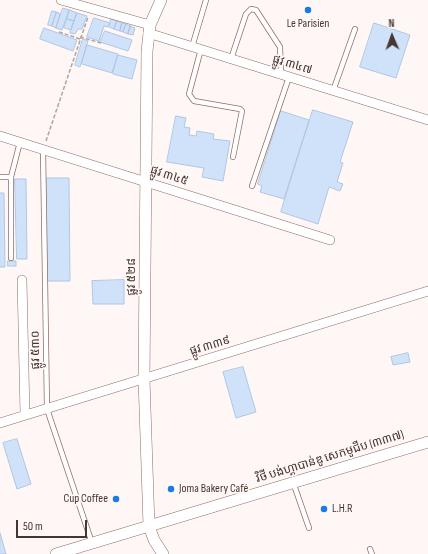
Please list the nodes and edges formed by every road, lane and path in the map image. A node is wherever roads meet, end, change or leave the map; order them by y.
1 (61, 0) edge
2 (161, 0) edge
3 (206, 0) edge
4 (91, 8) junction
5 (149, 29) junction
6 (355, 29) dead end
7 (59, 32) dead end
8 (80, 38) junction
9 (101, 43) dead end
10 (196, 48) junction
11 (231, 59) junction
12 (285, 76) junction
13 (333, 91) junction
14 (428, 120) edge
15 (0, 136) edge
16 (20, 142) junction
17 (43, 150) junction
18 (233, 157) dead end
19 (0, 176) edge
20 (11, 177) junction
21 (145, 181) junction
22 (252, 186) dead end
23 (330, 240) dead end
24 (10, 258) dead end
25 (22, 280) dead end
26 (428, 291) edge
27 (144, 379) junction
28 (47, 409) junction
29 (25, 415) junction
30 (0, 423) edge
31 (428, 442) edge
32 (293, 482) junction
33 (149, 526) junction
34 (309, 528) dead end
35 (92, 543) junction
36 (370, 548) dead end
37 (56, 554) edge
38 (163, 554) edge
39 (372, 554) edge

1 - 4 street, ផ្លូវ ៣៤៧
2 - 5 street, ផ្លូវ ៥២៨
3 - 10 lane
4 - 5 street, ផ្លូវ ៣៤៧
4 - 8 path
5 - 10 street, ផ្លូវ ៣៤៧
5 - 21 street, ផ្លូវ ៥២៨
6 - 13 lane
7 - 8 path
8 - 9 path
8 - 17 path
10 - 11 street, ផ្លូវ ៣៤៧
10 - 18 lane
11 - 12 street, ផ្លូវ ៣៤៧
11 - 12 lane
12 - 13 street, ផ្លូវ ៣៤៧
12 - 22 lane
13 - 14 street, ផ្លូវ ៣៤៧
15 - 16 street, ផ្លូវ ៣៤៥
16 - 17 street, ផ្លូវ ៣៤៥
16 - 20 lane
17 - 21 street, ផ្លូវ ៣៤៥
17 - 28 lane, ផ្លូវ ៥៣០
19 - 20 lane
20 - 24 lane
21 - 23 street, ផ្លូវ ៣៤៥
21 - 27 street, ផ្លូវ ៥២៨
25 - 29 street
26 - 27 street, ផ្លូវ ៣៣៩
27 - 28 street, ផ្លូវ ៣៣៩
27 - 33 street, ផ្លូវ ៥២៨
28 - 29 street, ផ្លូវ ៣៣៩
28 - 35 lane, ផ្លូវ ៥៣០
29 - 30 street, ផ្លូវ ៣៣៩
31 - 32 street, វិថី បង់ហ្គាបាន់ឌូ សេកមូជីប (៣៣៧)
32 - 33 street, វិថី បង់ហ្គាបាន់ឌូ សេកមូជីប (៣៣៧)
32 - 34 lane
33 - 35 street, វិថី បង់ហ្គាបាន់ឌូ សេកមូជីប (៣៣៧)
33 - 38 street, ផ្លូវ ៥២៨
35 - 37 street, វិថី បង់ហ្គាបាន់ឌូ សេកមូជីប (៣៣៧)
36 - 39 lane

